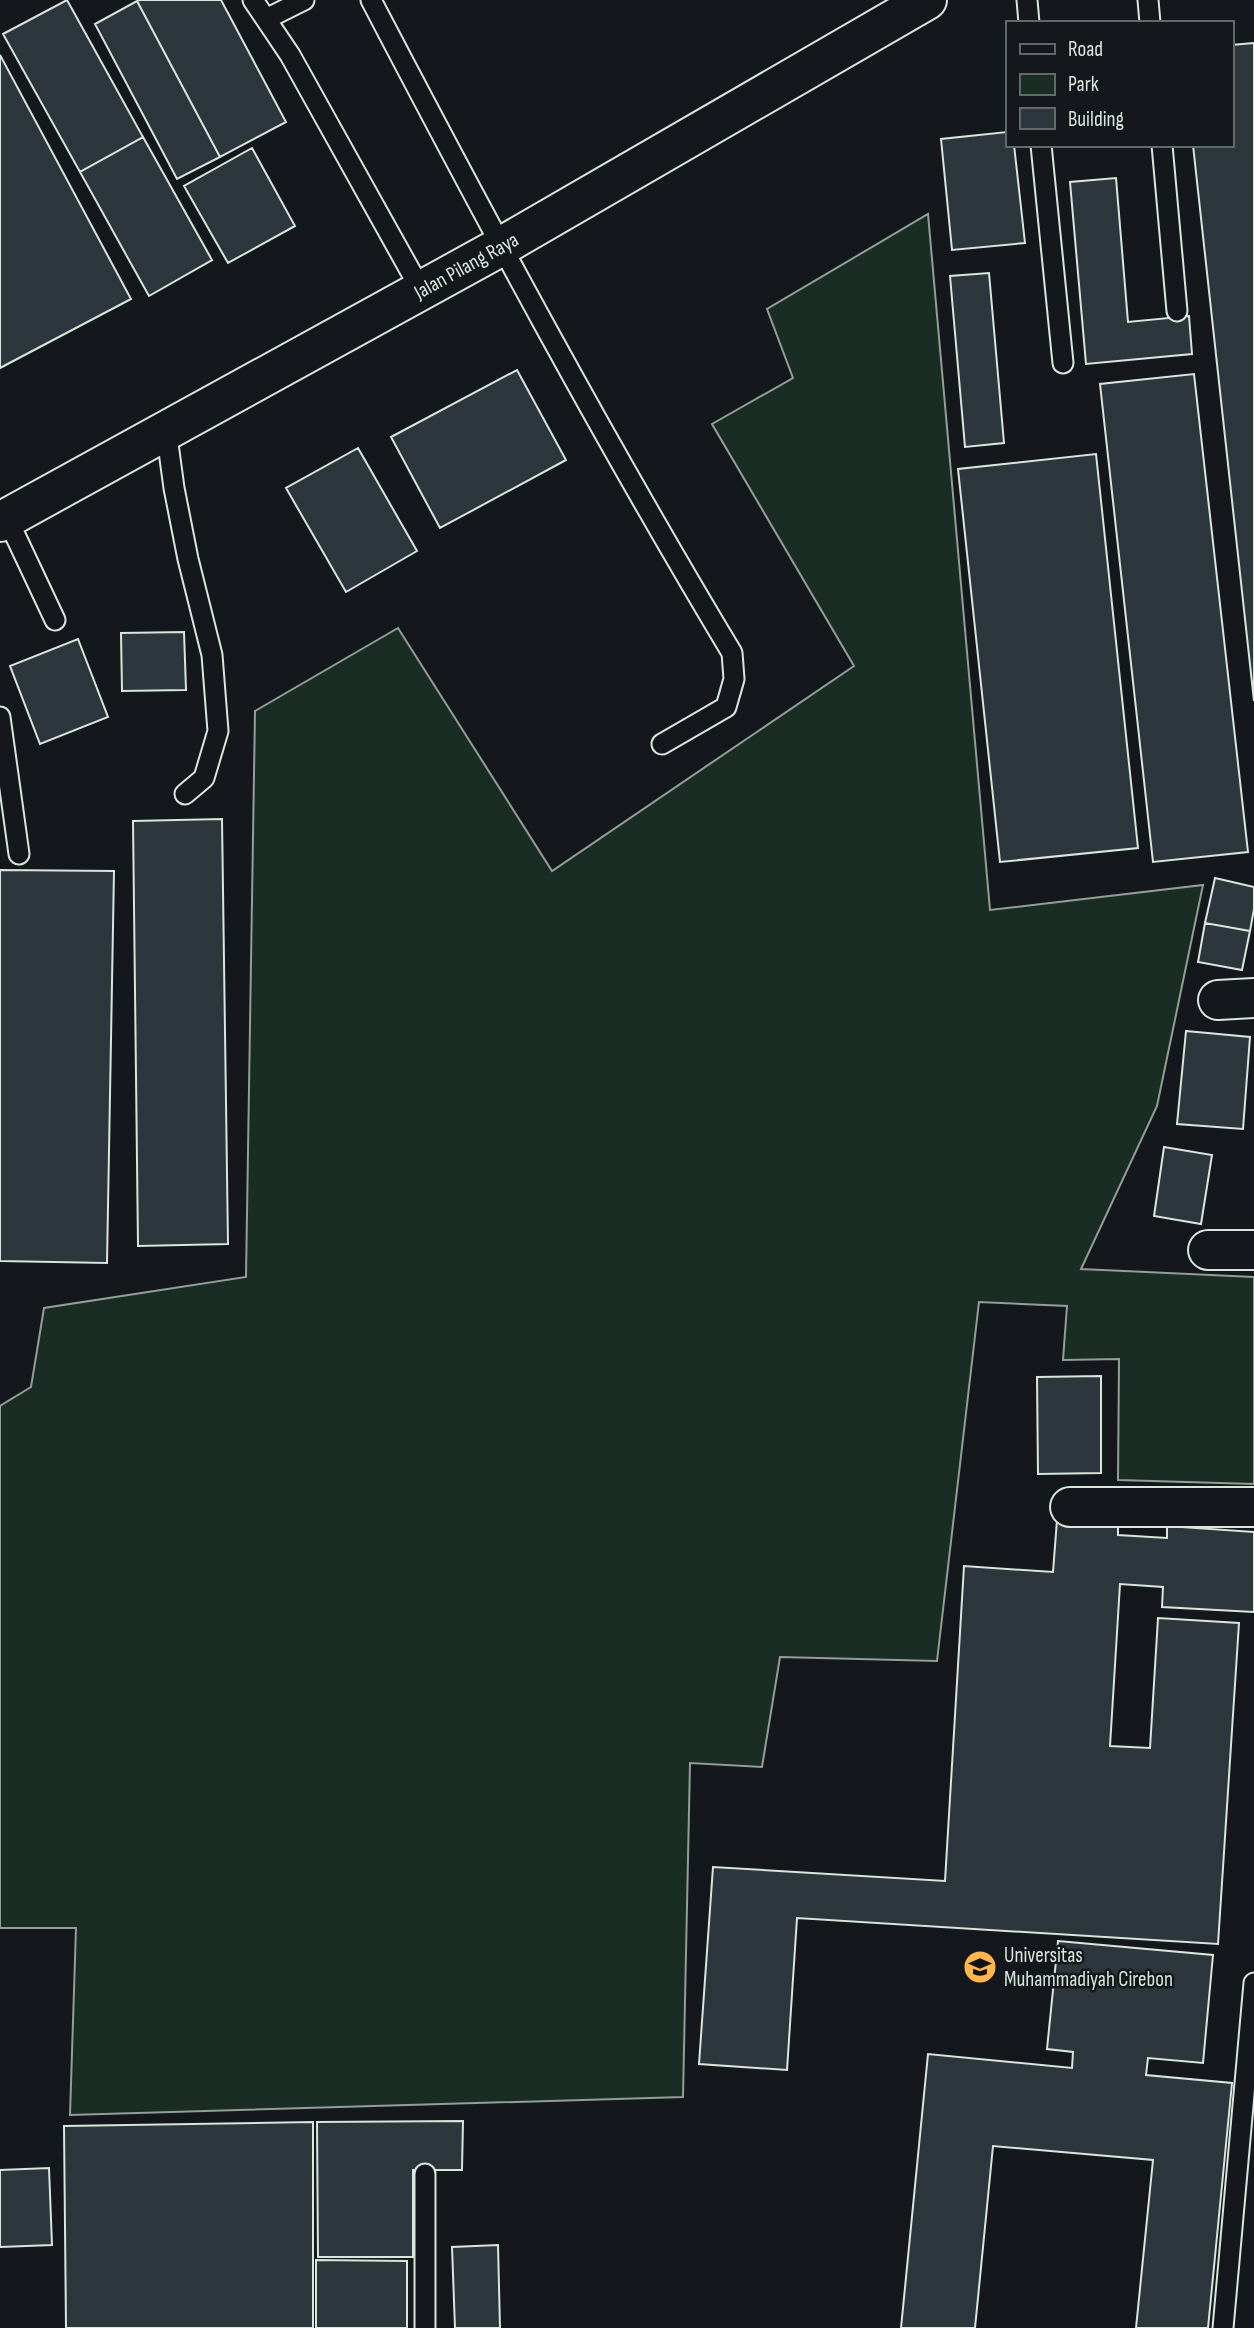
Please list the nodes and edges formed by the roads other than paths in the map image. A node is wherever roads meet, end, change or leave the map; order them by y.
1 (253, 0) edge
2 (304, 0) edge
3 (371, 0) edge
4 (927, 0) edge
5 (1027, 0) edge
6 (1148, 0) edge
7 (267, 19) junction
8 (1029, 21) edge
9 (1150, 21) edge
10 (1041, 147) edge
11 (1162, 147) edge
12 (502, 246) junction
13 (421, 290) junction
14 (1177, 311) dead end
15 (1063, 363) dead end
16 (166, 429) junction
17 (3, 520) edge
18 (55, 620) dead end
19 (0, 717) edge
20 (662, 744) dead end
21 (185, 794) dead end
22 (19, 854) dead end
23 (1208, 1250) dead end
24 (1254, 1251) edge
25 (1070, 1507) dead end
26 (1254, 1507) edge
27 (1254, 1983) edge
28 (425, 2174) dead end
29 (425, 2328) edge
30 (1223, 2328) edge

1 - 7 lane
2 - 7 lane
3 - 12 lane
4 - 12 main road, Jalan Pilang Raya
5 - 8 lane
6 - 9 lane
7 - 13 lane
10 - 15 lane
11 - 14 lane
12 - 13 main road, Jalan Pilang Raya
12 - 20 lane
13 - 16 main road, Jalan Pilang Raya
16 - 17 main road, Jalan Pilang Raya
16 - 21 lane
17 - 18 lane
19 - 22 lane
23 - 24 main road
25 - 26 main road
27 - 30 lane
28 - 29 lane

